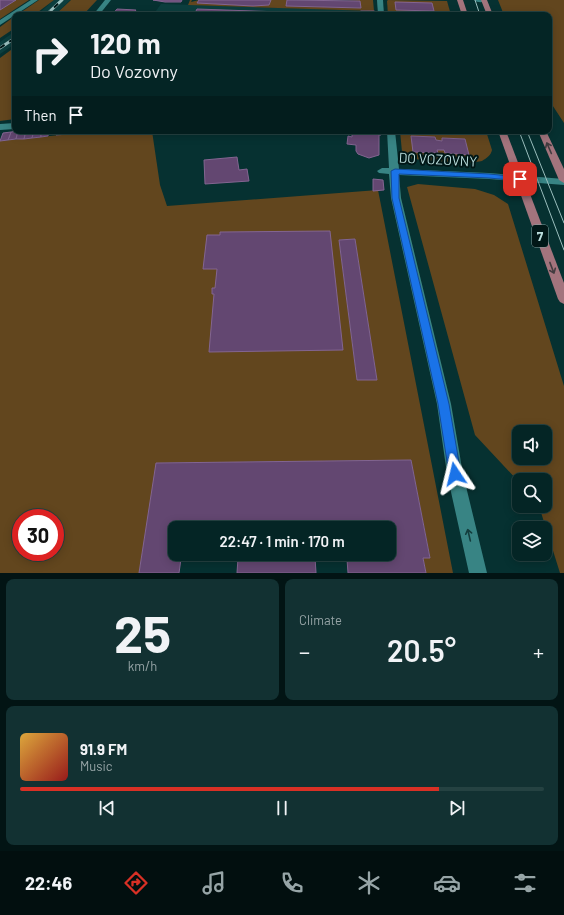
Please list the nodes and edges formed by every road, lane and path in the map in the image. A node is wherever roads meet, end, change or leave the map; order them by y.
1 (35, 0) edge
2 (108, 0) edge
3 (380, 0) edge
4 (460, 0) edge
5 (477, 0) edge
6 (484, 0) edge
7 (17, 12) edge
8 (98, 12) edge
9 (381, 12) edge
10 (464, 12) edge
11 (489, 12) edge
12 (12, 15) edge
13 (0, 23) edge
14 (12, 126) edge
15 (0, 128) edge
16 (391, 134) edge
17 (503, 134) edge
18 (543, 134) edge
19 (382, 171) dead end
20 (395, 171) junction
21 (520, 179) junction
22 (564, 181) edge
23 (564, 299) edge
24 (478, 573) edge

1 - 7 street
2 - 8 street
3 - 9 street
4 - 10 main road
5 - 6 street
6 - 11 main road
12 - 13 street
14 - 15 street
16 - 20 street
17 - 21 main road, 7
22 -> 18 main road
19 - 20 street, DO VOZOVNY
20 - 21 street, DO VOZOVNY
24 -> 20 street
21 - 22 street, DO VOZOVNY
21 -> 23 main road, 7

